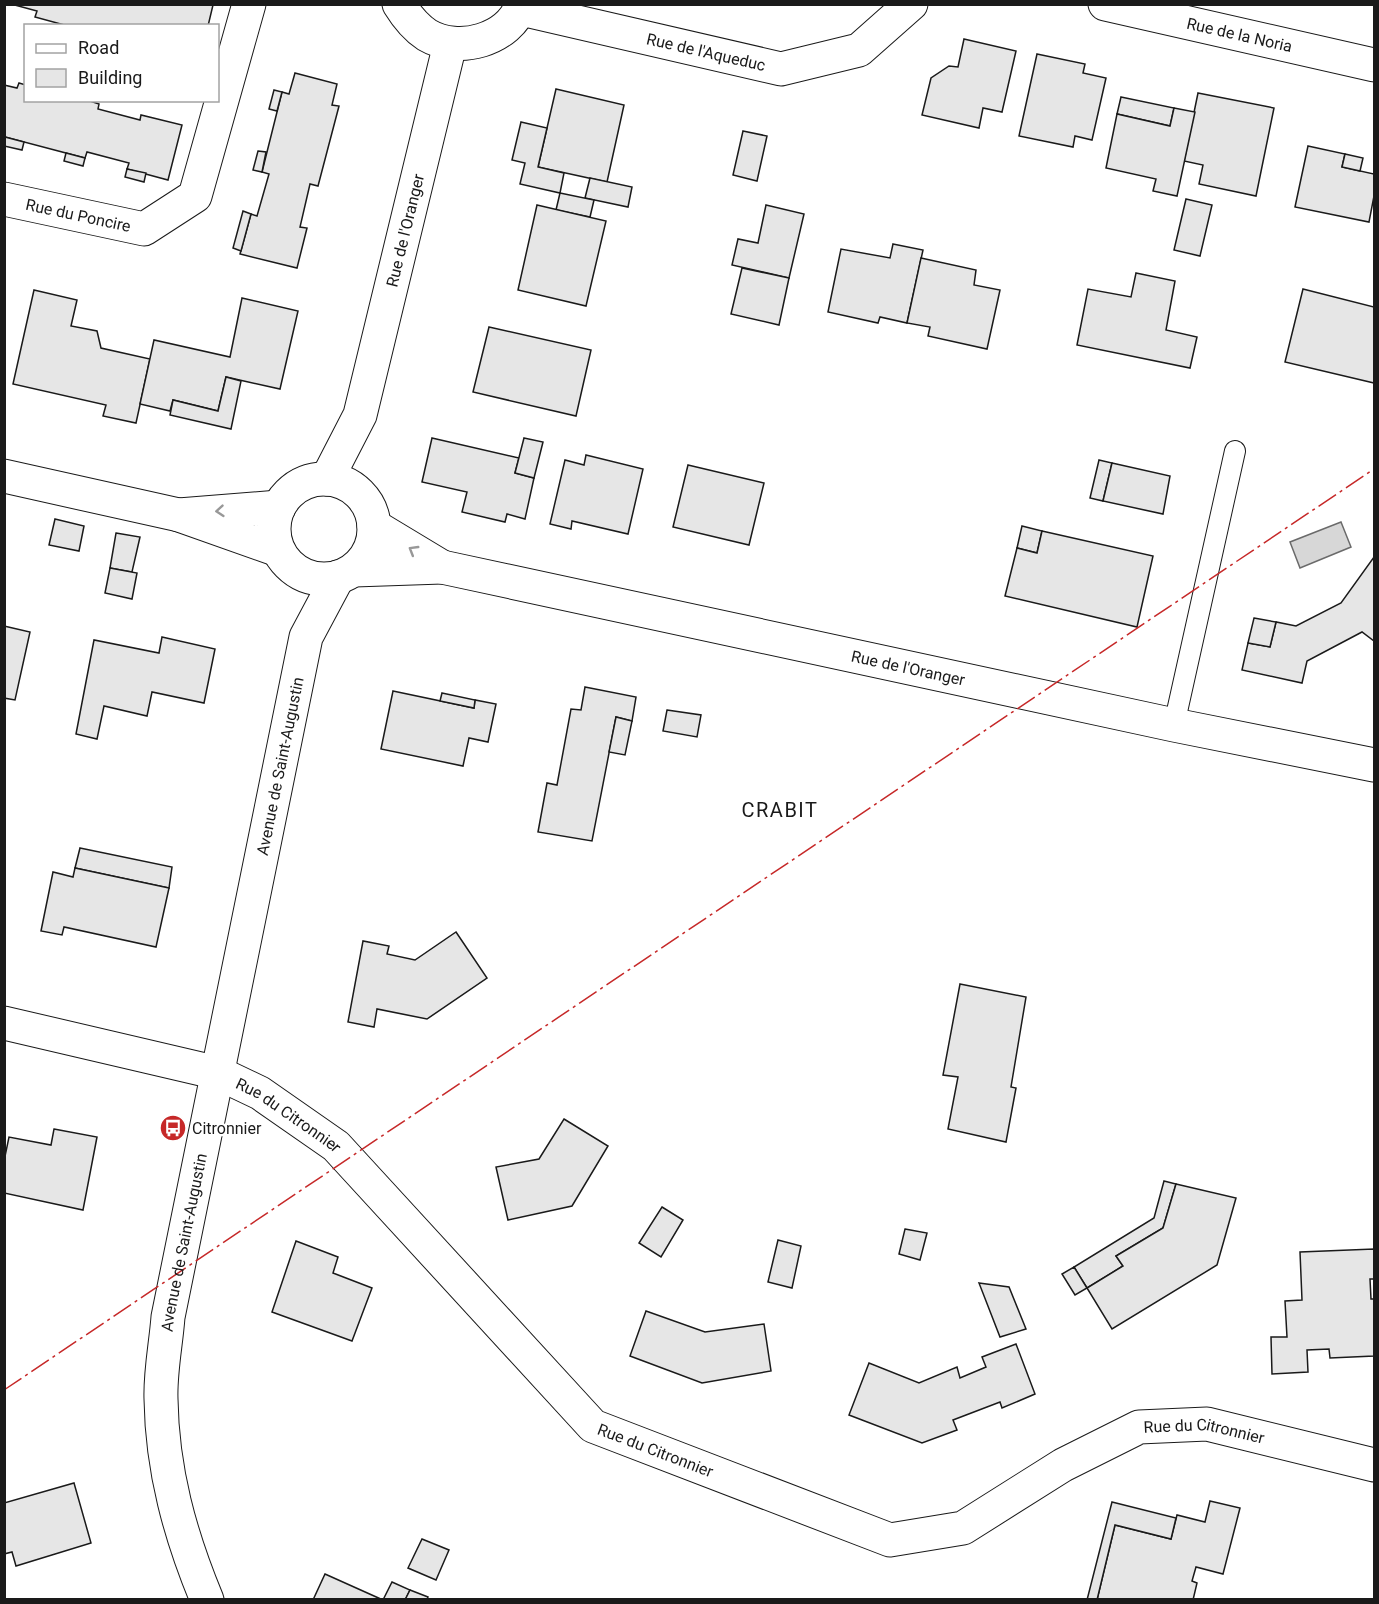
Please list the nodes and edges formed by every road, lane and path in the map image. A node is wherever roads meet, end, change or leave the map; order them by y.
1 (249, 4) edge
2 (399, 4) edge
3 (911, 4) edge
4 (1105, 4) edge
5 (521, 7) edge
6 (450, 44) junction
7 (1374, 65) edge
8 (4, 199) edge
9 (360, 416) junction
10 (1235, 451) dead end
11 (4, 476) edge
12 (327, 478) junction
13 (361, 494) junction
14 (279, 507) junction
15 (179, 515) junction
16 (374, 526) junction
17 (284, 559) junction
18 (442, 567) junction
19 (346, 574) junction
20 (306, 637) junction
21 (1174, 725) junction
22 (1374, 765) edge
23 (4, 1023) edge
24 (219, 1073) junction
25 (1374, 1465) edge
26 (207, 1599) edge

1 - 8 street, Rue du Poncire
2 - 6 street
3 - 5 street, Rue de l'Aqueduc
4 - 7 street, Rue de la Noria
5 - 6 street
6 - 9 street, Rue de l'Oranger
9 - 12 street, Rue de l'Oranger
9 - 13 street, Rue de l'Oranger
10 - 21 lane
11 - 15 street
12 - 13 street
12 - 14 street
13 - 16 street
14 -> 15 street
14 - 17 street
15 - 17 street
18 -> 16 street, Rue de l'Oranger
16 - 19 street
17 - 19 street
17 - 20 street, Avenue de Saint-Augustin
18 - 19 street, Rue de l'Oranger
18 - 21 street, Rue de l'Oranger
19 - 20 street, Avenue de Saint-Augustin
20 - 24 street, Avenue de Saint-Augustin
21 - 22 street, Rue de l'Oranger
23 - 24 street, Rue du Citronnier
24 - 25 street, Rue du Citronnier
24 - 26 street, Avenue de Saint-Augustin

